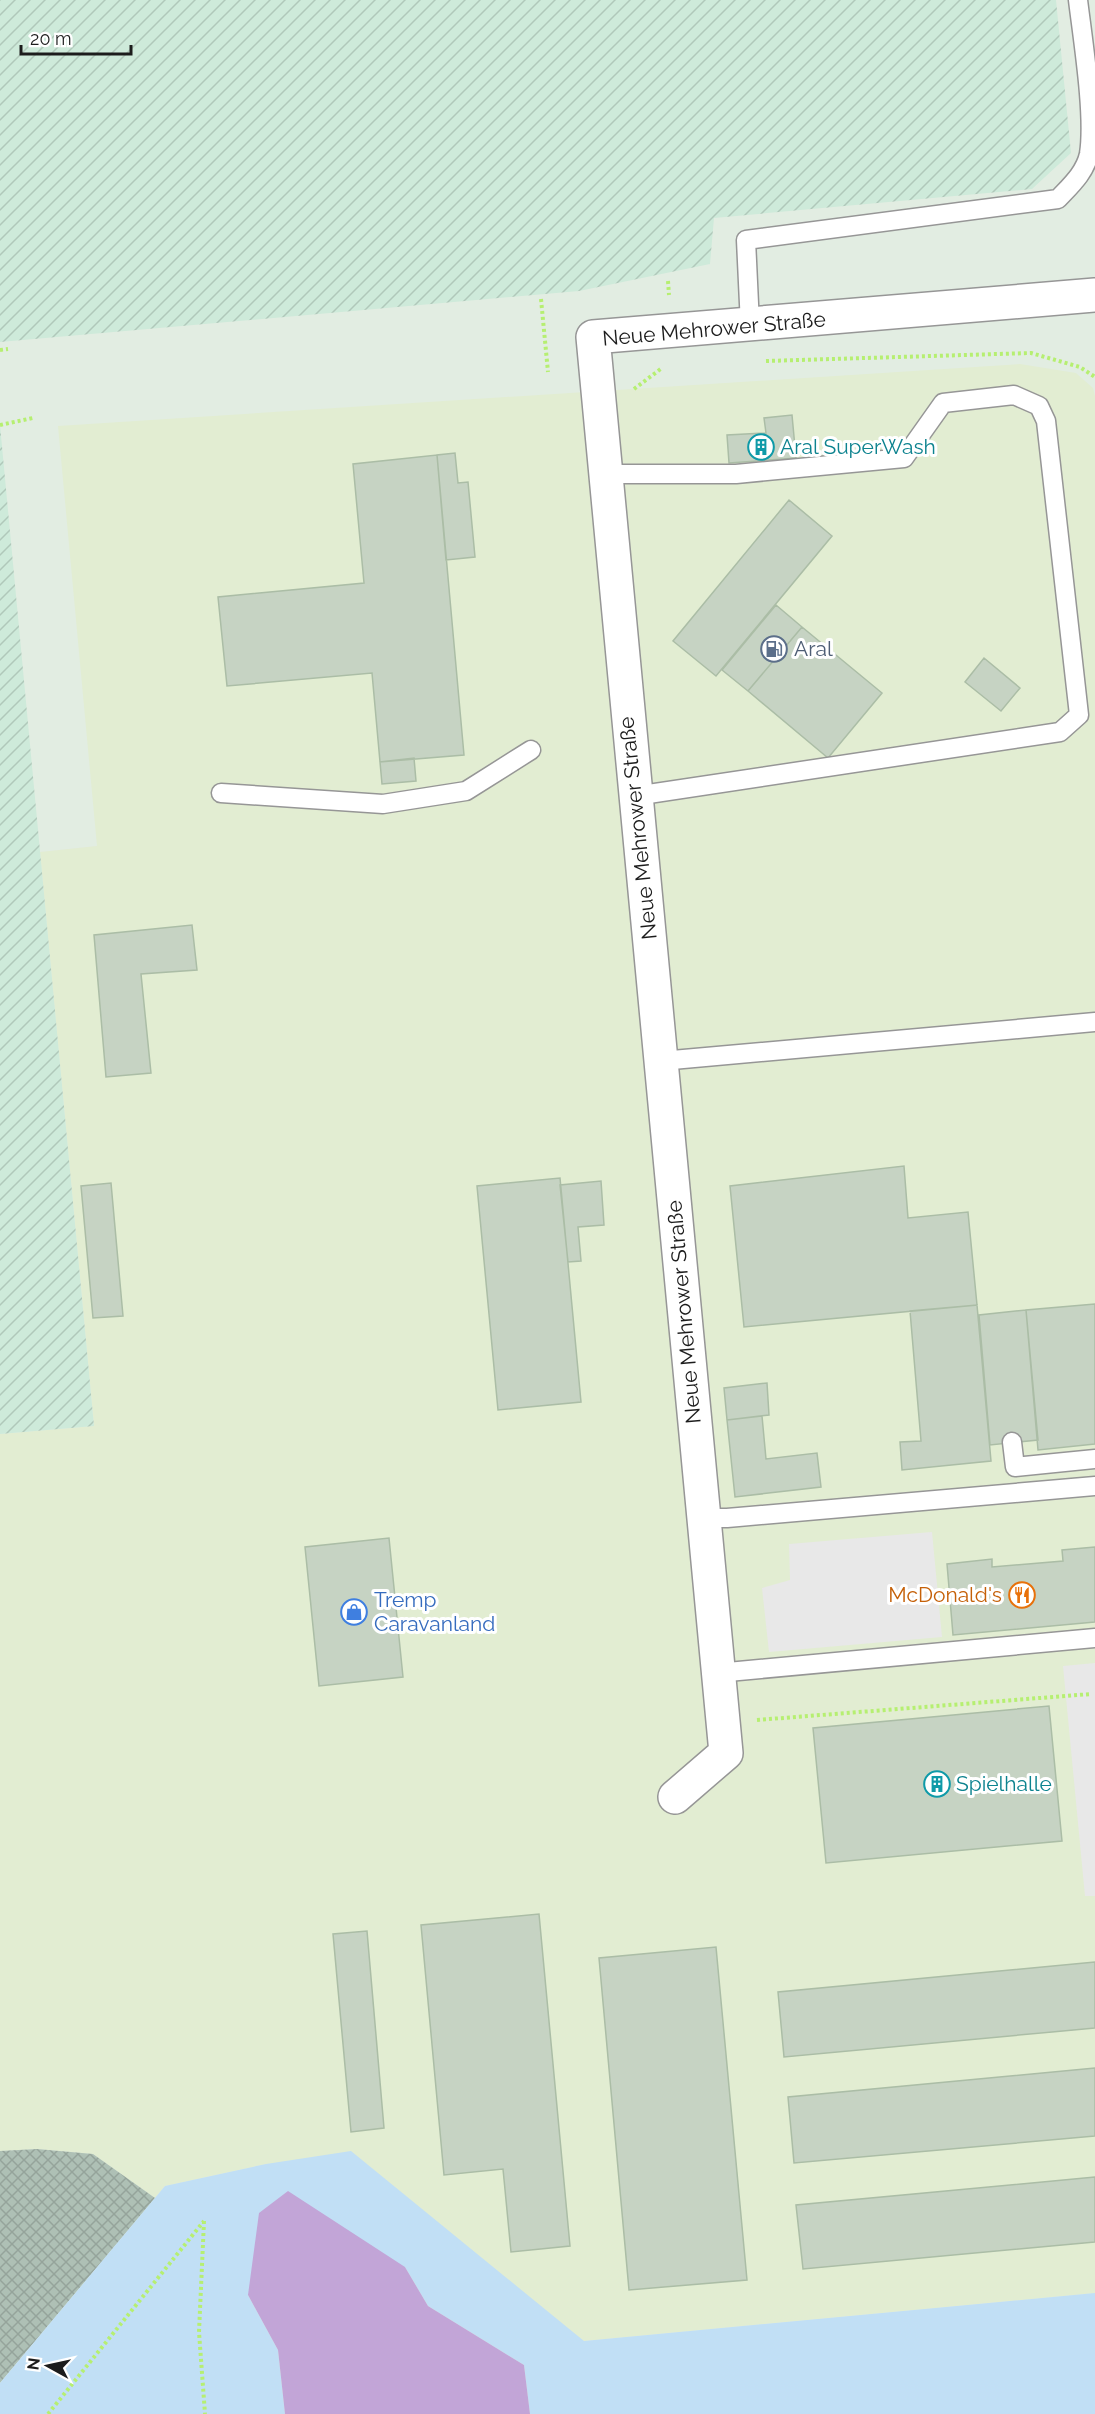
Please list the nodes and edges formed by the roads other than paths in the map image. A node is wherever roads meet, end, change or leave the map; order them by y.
1 (1078, 0) edge
2 (1095, 295) edge
3 (750, 325) junction
4 (605, 474) junction
5 (531, 750) dead end
6 (221, 793) dead end
7 (635, 796) junction
8 (1095, 1022) edge
9 (661, 1061) junction
10 (1012, 1442) dead end
11 (1095, 1459) edge
12 (1095, 1486) edge
13 (702, 1518) junction
14 (1095, 1638) edge
15 (717, 1673) junction
16 (675, 1797) dead end

1 - 3 lane
2 - 3 street, Neue Mehrower Straße
3 - 4 street, Neue Mehrower Straße
4 - 7 street, Neue Mehrower Straße
4 - 7 lane
5 - 6 lane
7 - 9 street, Neue Mehrower Straße
8 - 9 lane
9 - 13 street, Neue Mehrower Straße
10 - 11 lane
12 - 13 lane
13 - 15 street, Neue Mehrower Straße
14 - 15 lane
15 - 16 street, Neue Mehrower Straße

